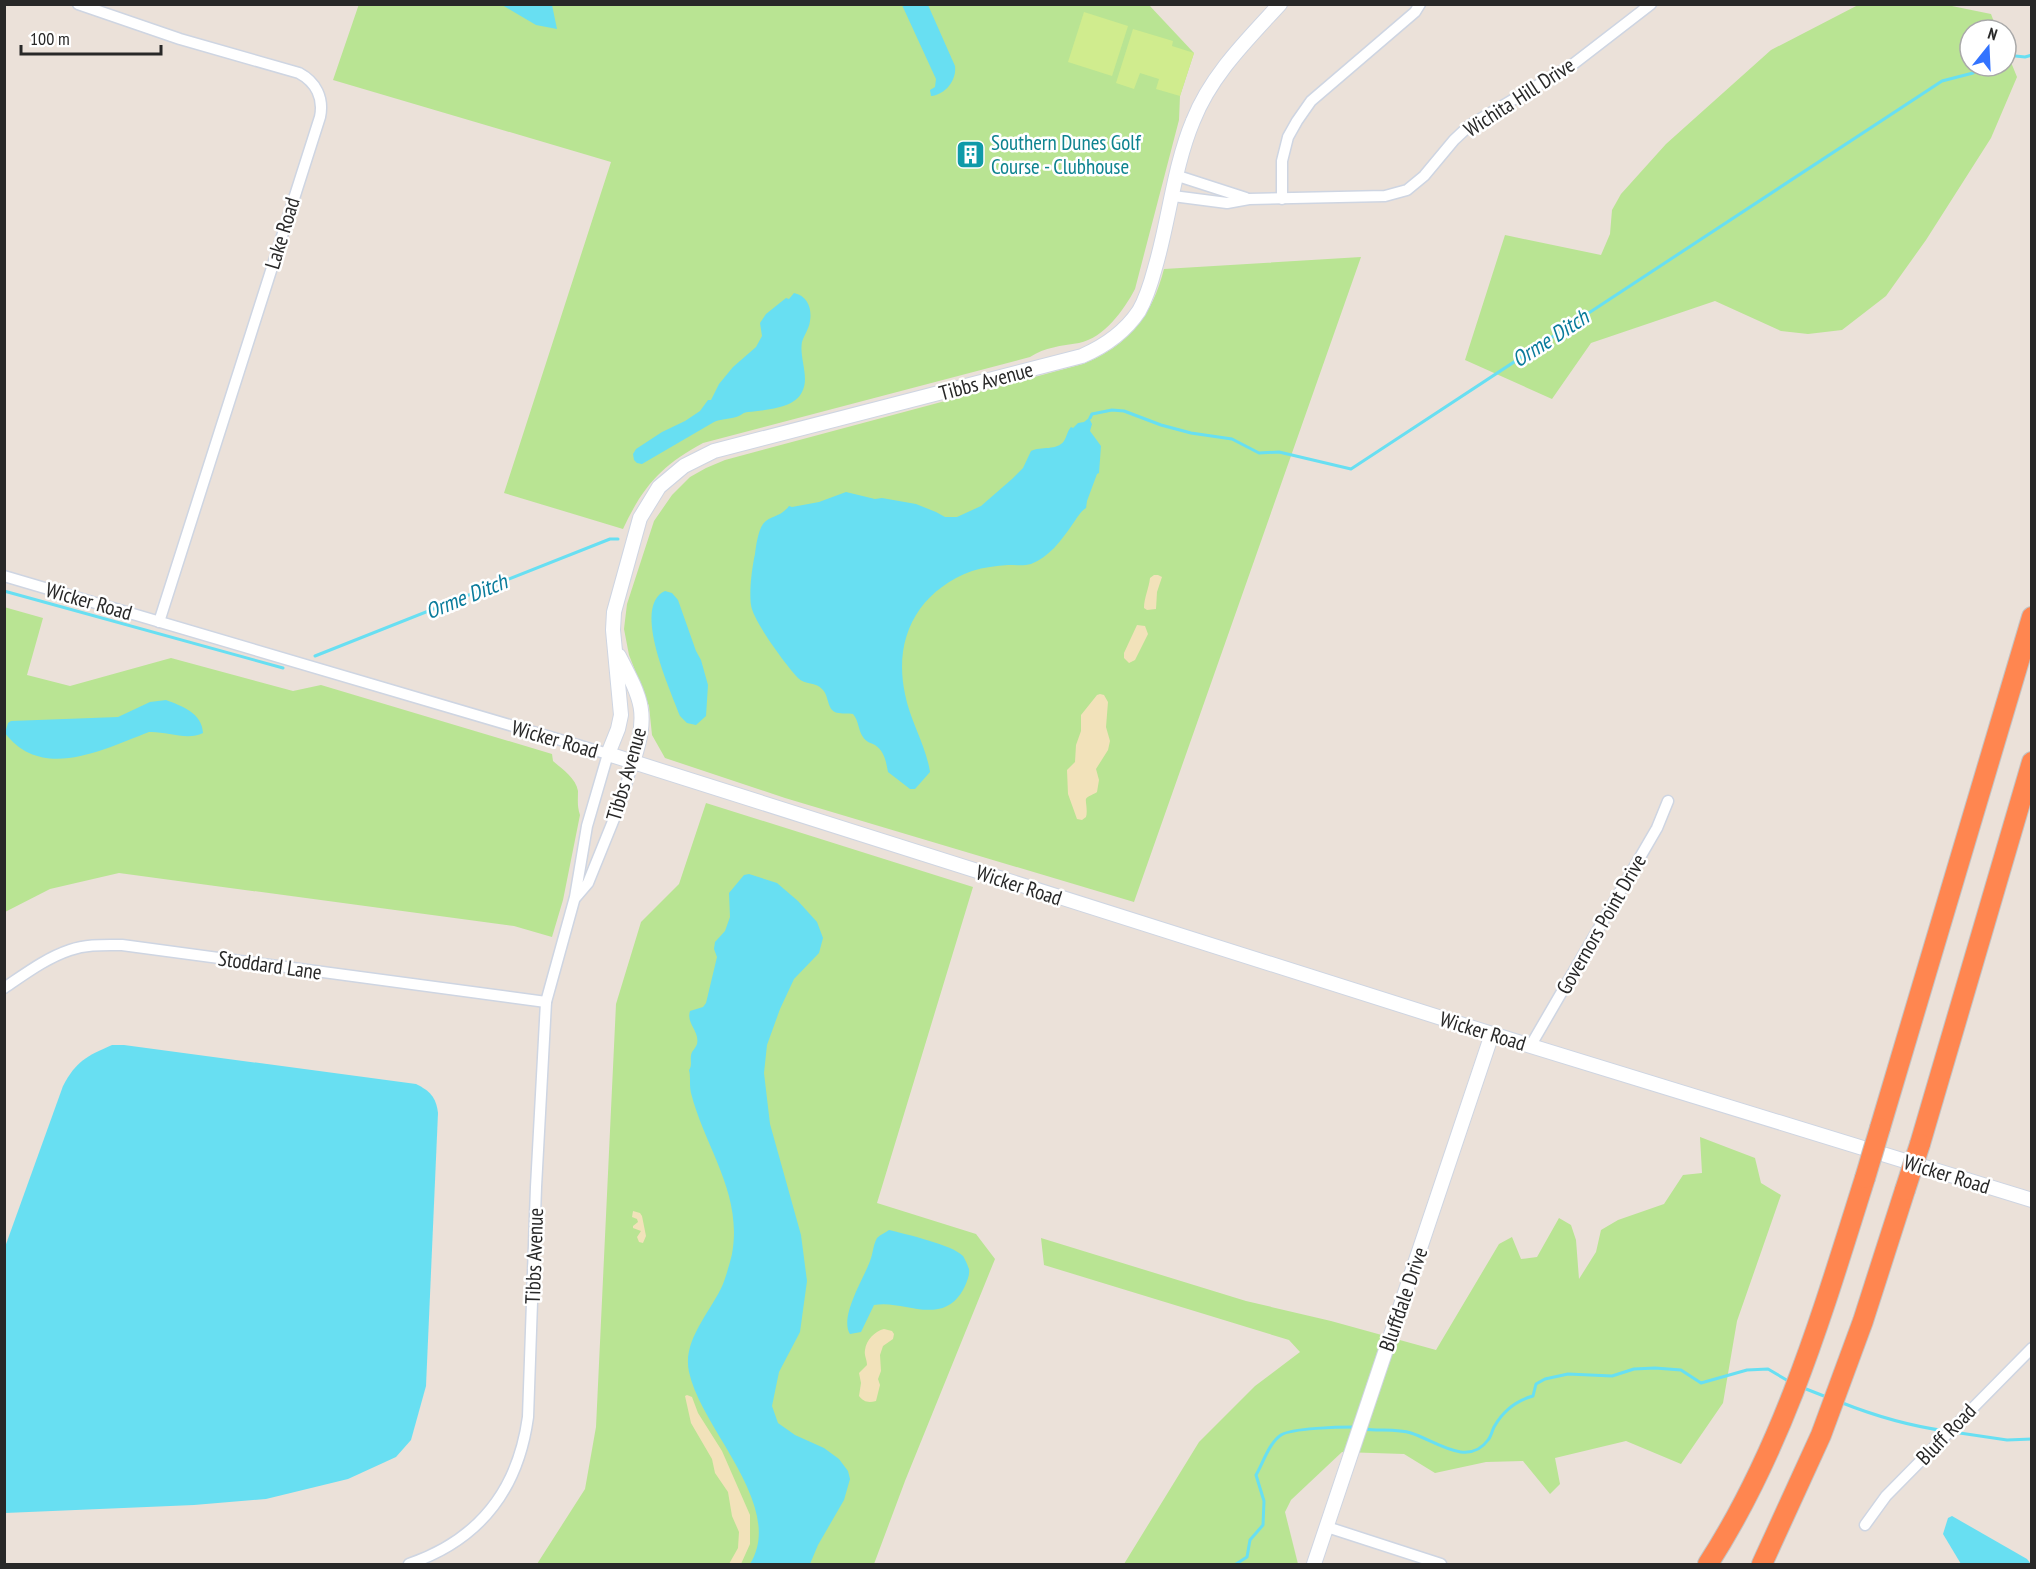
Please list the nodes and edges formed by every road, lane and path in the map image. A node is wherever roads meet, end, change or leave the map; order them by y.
1 (78, 4) edge
2 (1280, 4) edge
3 (1420, 4) edge
4 (1651, 4) edge
5 (1178, 176) junction
6 (1173, 196) junction
7 (1249, 199) junction
8 (1282, 200) junction
9 (4, 576) edge
10 (2031, 617) edge
11 (159, 622) junction
12 (615, 648) junction
13 (608, 754) junction
14 (633, 762) junction
15 (2031, 762) edge
16 (1668, 801) dead end
17 (575, 897) junction
18 (4, 988) edge
19 (546, 1002) junction
20 (1492, 1035) junction
21 (1531, 1045) junction
22 (2031, 1200) edge
23 (2031, 1348) edge
24 (1808, 1466) junction
25 (1737, 1516) junction
26 (1865, 1525) dead end
27 (1327, 1527) junction
28 (409, 1564) edge
29 (1314, 1564) edge
30 (1441, 1564) edge
31 (1695, 1564) edge
32 (1708, 1564) edge
33 (1751, 1564) edge
34 (1762, 1564) edge

1 - 11 street, Lake Road
2 - 5 street, Tibbs Avenue
3 - 8 street
4 - 8 street, Wichita Hill Drive
5 - 6 street, Tibbs Avenue
5 - 7 street, Wichita Hill Drive
6 - 7 street, Wichita Hill Drive
6 - 12 street, Tibbs Avenue
7 - 8 street, Wichita Hill Drive
9 - 11 street, Wicker Road
10 - 25 highway, bridge
11 - 13 street, Wicker Road
12 - 13 street, Tibbs Avenue
12 - 14 street, Tibbs Avenue
13 - 14 street, Wicker Road
13 - 17 street, Tibbs Avenue
14 - 17 street, Tibbs Avenue
14 - 20 street, Wicker Road
15 - 24 highway, bridge
16 - 21 street, Governors Point Drive
17 - 19 street, Tibbs Avenue
18 - 19 street, Stoddard Lane
19 - 28 street, Tibbs Avenue
20 - 21 street, Wicker Road
20 - 27 street, Bluffdale Drive
21 - 22 street, Wicker Road
23 - 26 street, Bluff Road
24 - 33 highway
24 - 34 highway
25 - 31 highway
25 - 32 highway
27 - 29 street, Bluffdale Drive
27 - 30 street

